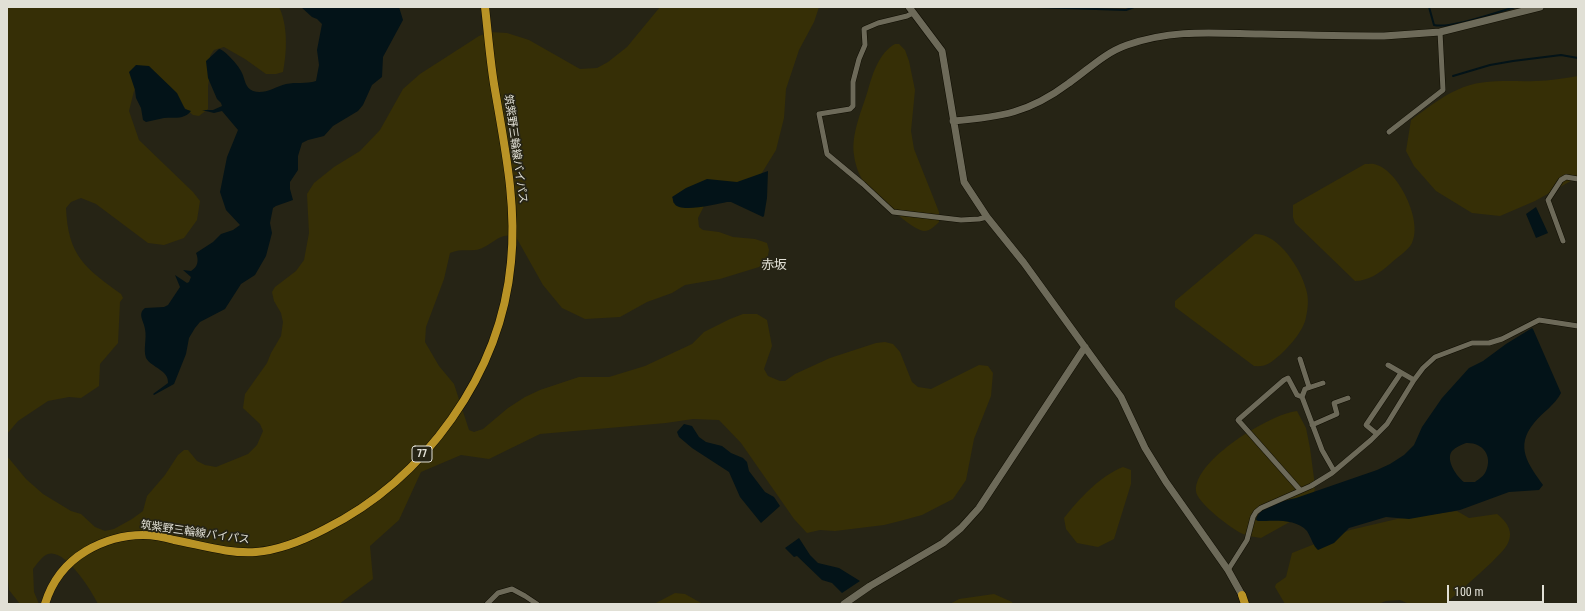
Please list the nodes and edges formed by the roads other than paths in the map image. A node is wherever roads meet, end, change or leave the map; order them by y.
1 (485, 7) edge
2 (1540, 7) edge
3 (911, 10) edge
4 (1440, 32) junction
5 (953, 121) junction
6 (1389, 132) dead end
7 (1578, 179) edge
8 (987, 217) junction
9 (1563, 241) dead end
10 (1578, 326) edge
11 (1085, 347) junction
12 (1300, 359) dead end
13 (1388, 366) dead end
14 (1401, 373) junction
15 (1414, 380) junction
16 (1323, 383) dead end
17 (1309, 387) junction
18 (1302, 396) junction
19 (1348, 398) dead end
20 (1312, 425) junction
21 (1377, 434) junction
22 (1334, 470) junction
23 (1300, 490) junction
24 (1228, 570) junction
25 (1242, 595) joint
26 (46, 604) edge
27 (486, 604) edge
28 (537, 604) edge
29 (844, 604) edge
30 (1245, 604) edge

1 - 26 main road, 筑紫野三輪線バイパス / 77
2 - 4 street
3 - 5 street
3 - 8 street
4 - 5 street
4 - 6 street
5 - 8 street
7 - 9 street
8 - 11 street
10 - 15 street
11 - 24 street
11 - 29 street
12 - 17 street
13 - 14 street
14 - 15 street
14 - 21 street
15 - 21 street
16 - 17 street
17 - 18 street
18 - 20 street
18 - 23 street
19 - 20 street
20 - 22 street
21 - 22 street
22 - 23 street
23 - 24 street
24 - 25 street
25 - 30 main road
27 - 28 street

